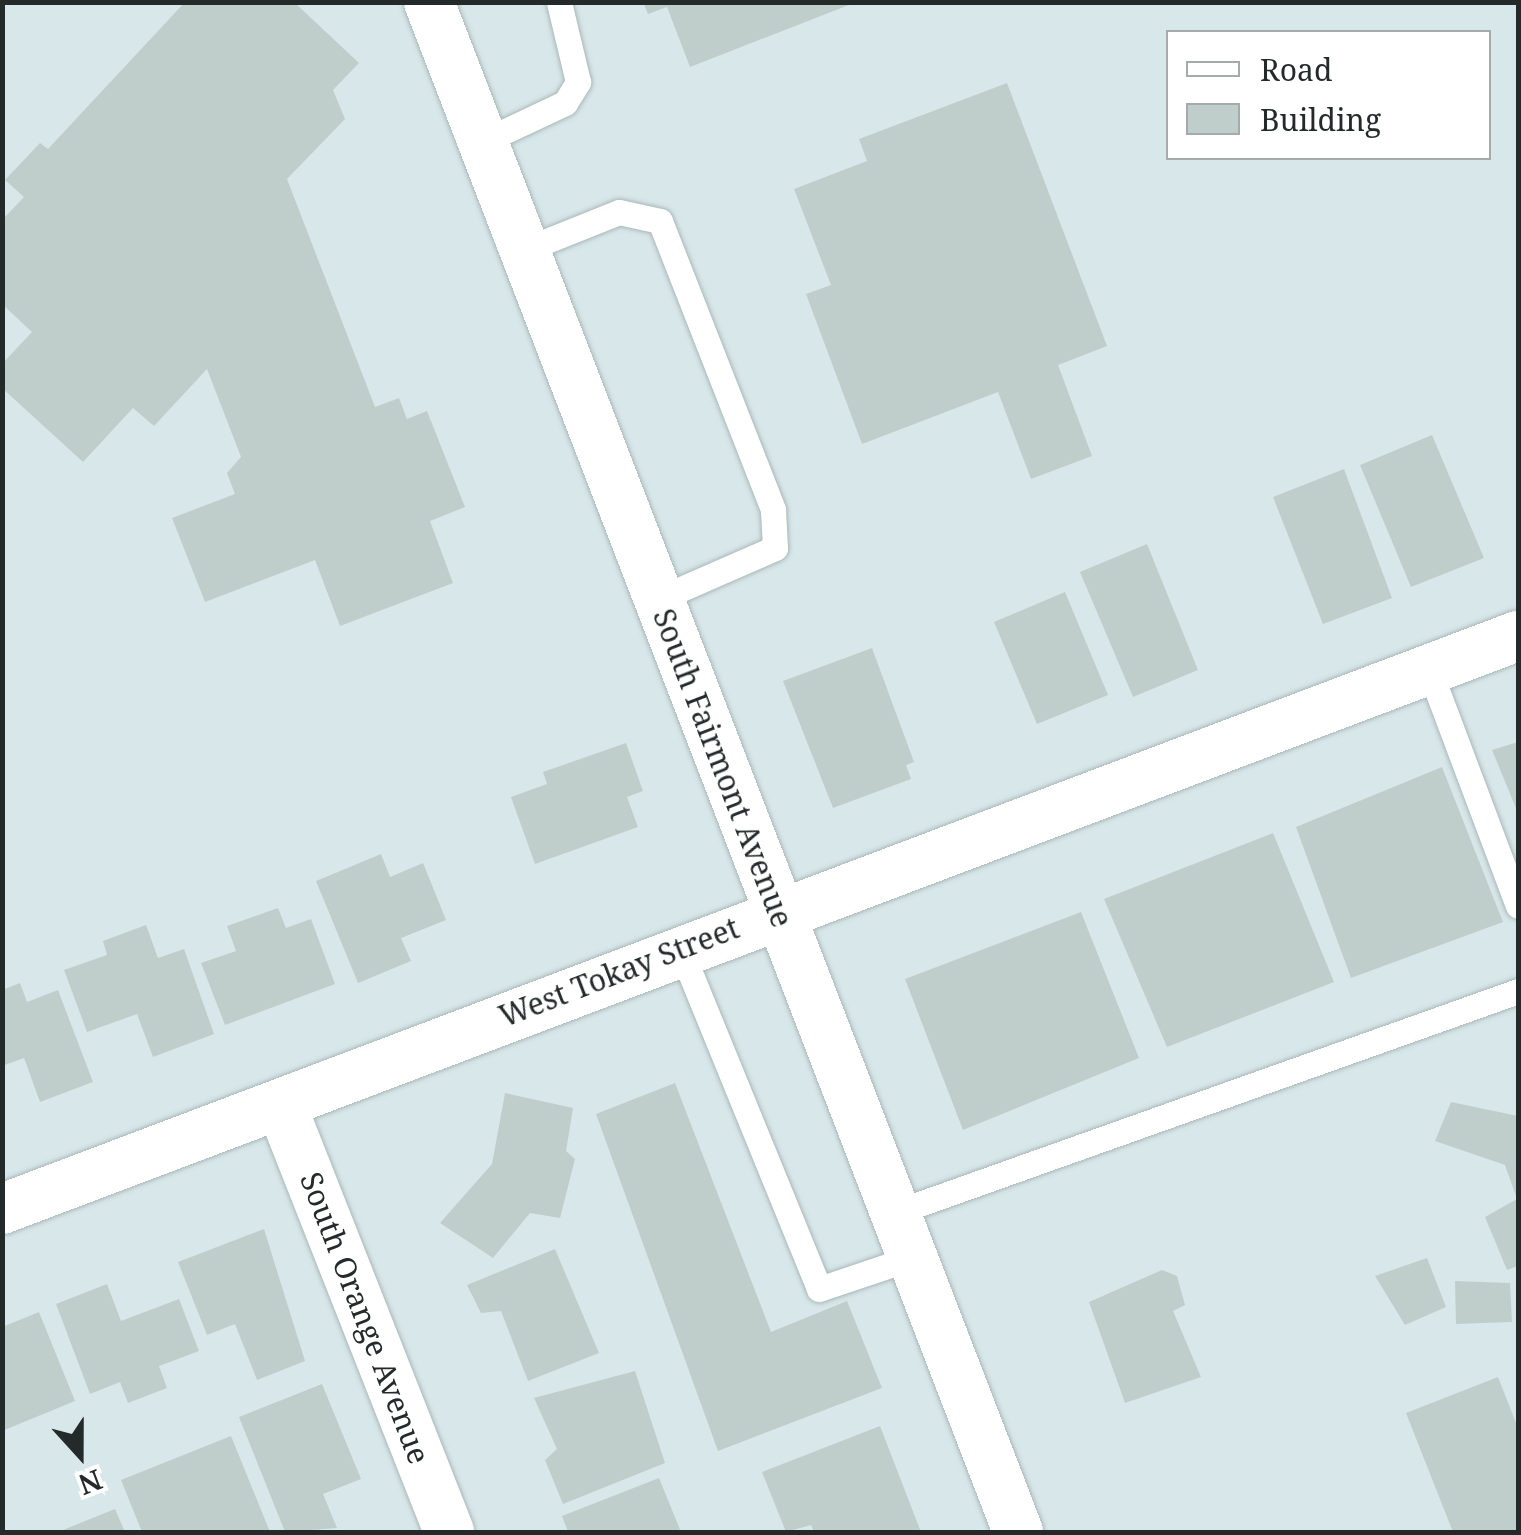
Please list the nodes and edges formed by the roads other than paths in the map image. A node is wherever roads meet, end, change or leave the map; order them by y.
1 (429, 2) edge
2 (559, 2) edge
3 (482, 142) junction
4 (524, 250) junction
5 (658, 598) junction
6 (1518, 636) edge
7 (1429, 669) junction
8 (1518, 906) edge
9 (778, 910) junction
10 (680, 948) junction
11 (1518, 992) edge
12 (280, 1105) junction
13 (2, 1209) edge
14 (903, 1235) junction
15 (450, 1532) edge
16 (1018, 1532) edge

1 - 3 street, South Fairmont Avenue
2 - 3 lane
3 - 4 street, South Fairmont Avenue
4 - 5 street, South Fairmont Avenue
4 - 5 lane
5 - 9 street, South Fairmont Avenue
6 - 7 street, West Tokay Street
7 - 8 lane
7 - 9 street, West Tokay Street
9 - 10 street, West Tokay Street
9 - 14 street, South Fairmont Avenue
10 - 12 street, West Tokay Street
10 - 14 lane
11 - 14 lane
12 - 13 street, West Tokay Street
12 - 15 street, South Orange Avenue
14 - 16 street, South Fairmont Avenue

